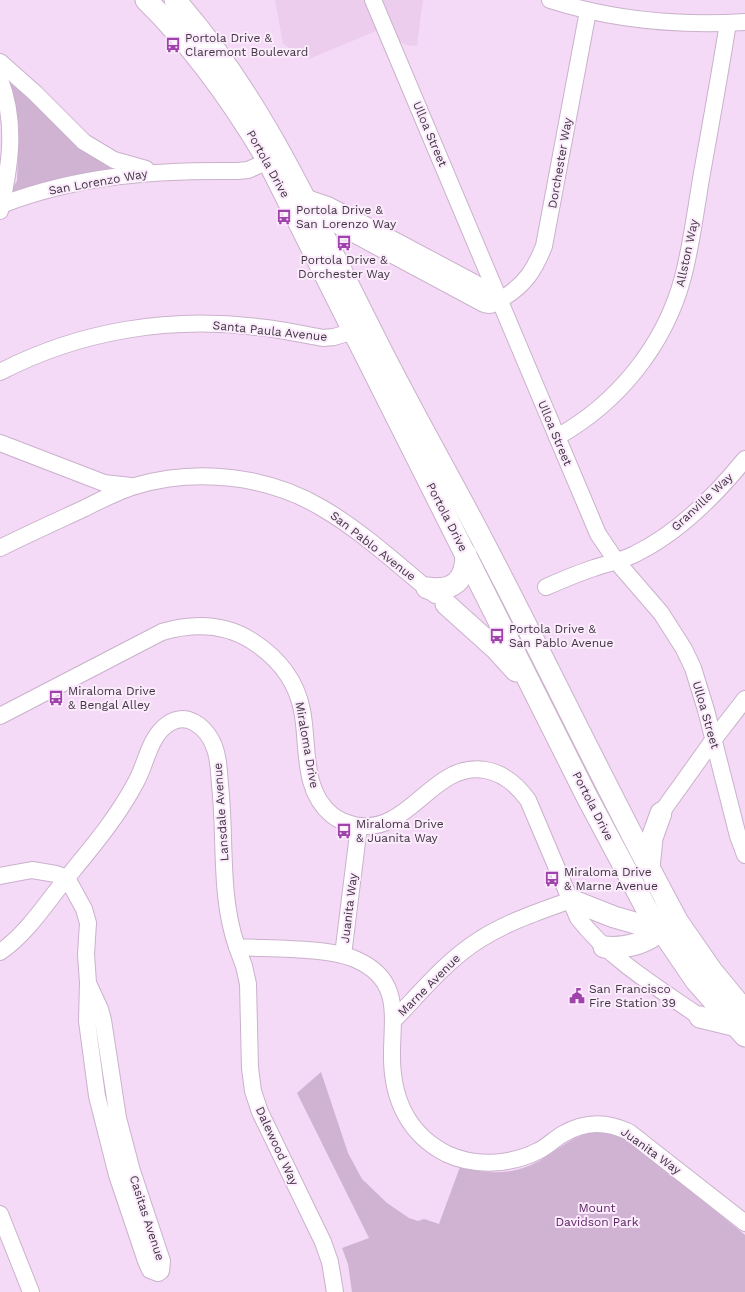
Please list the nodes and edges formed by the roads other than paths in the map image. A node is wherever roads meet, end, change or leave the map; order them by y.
1 (175, 0) edge
2 (373, 0) edge
3 (550, 0) edge
4 (149, 1) edge
5 (588, 11) junction
6 (745, 22) edge
7 (728, 23) junction
8 (0, 62) edge
9 (0, 80) edge
10 (268, 162) junction
11 (166, 171) junction
12 (304, 197) junction
13 (1, 208) edge
14 (317, 222) junction
15 (500, 299) junction
16 (354, 331) junction
17 (0, 372) edge
18 (557, 437) junction
19 (0, 443) edge
20 (745, 459) edge
21 (134, 486) junction
22 (0, 548) edge
23 (466, 554) junction
24 (617, 562) junction
25 (546, 587) dead end
26 (427, 588) junction
27 (509, 591) junction
28 (489, 601) junction
29 (446, 604) junction
30 (745, 699) edge
31 (540, 703) junction
32 (0, 716) edge
33 (714, 739) junction
34 (661, 813) junction
35 (623, 816) junction
36 (359, 826) junction
37 (745, 855) edge
38 (650, 868) junction
39 (0, 876) edge
40 (67, 878) junction
41 (572, 900) junction
42 (666, 900) junction
43 (661, 929) junction
44 (693, 945) junction
45 (237, 947) junction
46 (604, 948) junction
47 (0, 952) edge
48 (343, 955) junction
49 (88, 983) junction
50 (700, 1017) joint
51 (394, 1020) junction
52 (741, 1024) edge
53 (0, 1214) edge
54 (743, 1218) edge
55 (31, 1292) edge
56 (336, 1292) edge

1 - 12 main road, Portola Drive
2 - 15 street, Ulloa Street
3 - 5 street
4 - 10 main road, Portola Drive
5 - 7 street
5 - 15 street, Dorchester Way
6 - 7 street
7 - 18 street, Allston Way
8 - 11 street
9 - 13 street
10 - 11 street, San Lorenzo Way
10 - 16 main road, Portola Drive
11 - 13 street, San Lorenzo Way
12 - 14 main road, Portola Drive
12 - 15 street
14 - 15 street, Dorchester Way
14 - 27 main road, Portola Drive
15 - 18 street, Ulloa Street
16 - 17 street, Santa Paula Avenue
16 - 23 main road, Portola Drive
18 - 24 street, Ulloa Street
19 - 21 street
20 - 24 street, Granville Way
21 - 22 street, San Pablo Avenue
21 - 26 street, San Pablo Avenue
23 - 26 main road
23 - 28 main road, Portola Drive
24 - 25 street, Granville Way
24 - 33 street, Ulloa Street
26 - 29 street, San Pablo Avenue
27 - 28 main road
27 - 35 main road, Portola Drive
28 - 29 main road
28 - 31 main road, Portola Drive
29 - 31 main road
30 - 33 street
31 - 43 main road, Portola Drive
32 - 36 street, Miraloma Drive
33 - 34 street
33 - 37 street, Ulloa Street
34 - 35 main road
34 - 38 main road
35 - 38 main road, Portola Drive
36 - 41 street, Miraloma Drive
36 - 48 street, Juanita Way
38 - 42 main road, Portola Drive
39 - 40 street
40 - 45 street, Lansdale Avenue
40 - 47 street, Lansdale Avenue
40 - 49 street, Casitas Avenue
41 - 43 main road
41 - 46 street, Miraloma Drive
41 - 51 street, Marne Avenue
42 - 43 main road
42 - 44 main road, Portola Drive
43 - 44 main road
43 - 46 main road
43 - 52 main road, Portola Drive
44 - 52 main road, Portola Drive
45 - 48 street
45 - 56 street, Dalewood Way
46 - 50 street
48 - 51 street, Juanita Way
49 - 49 street, Casitas Avenue
50 - 52 main road
51 - 54 street, Juanita Way
53 - 55 street

